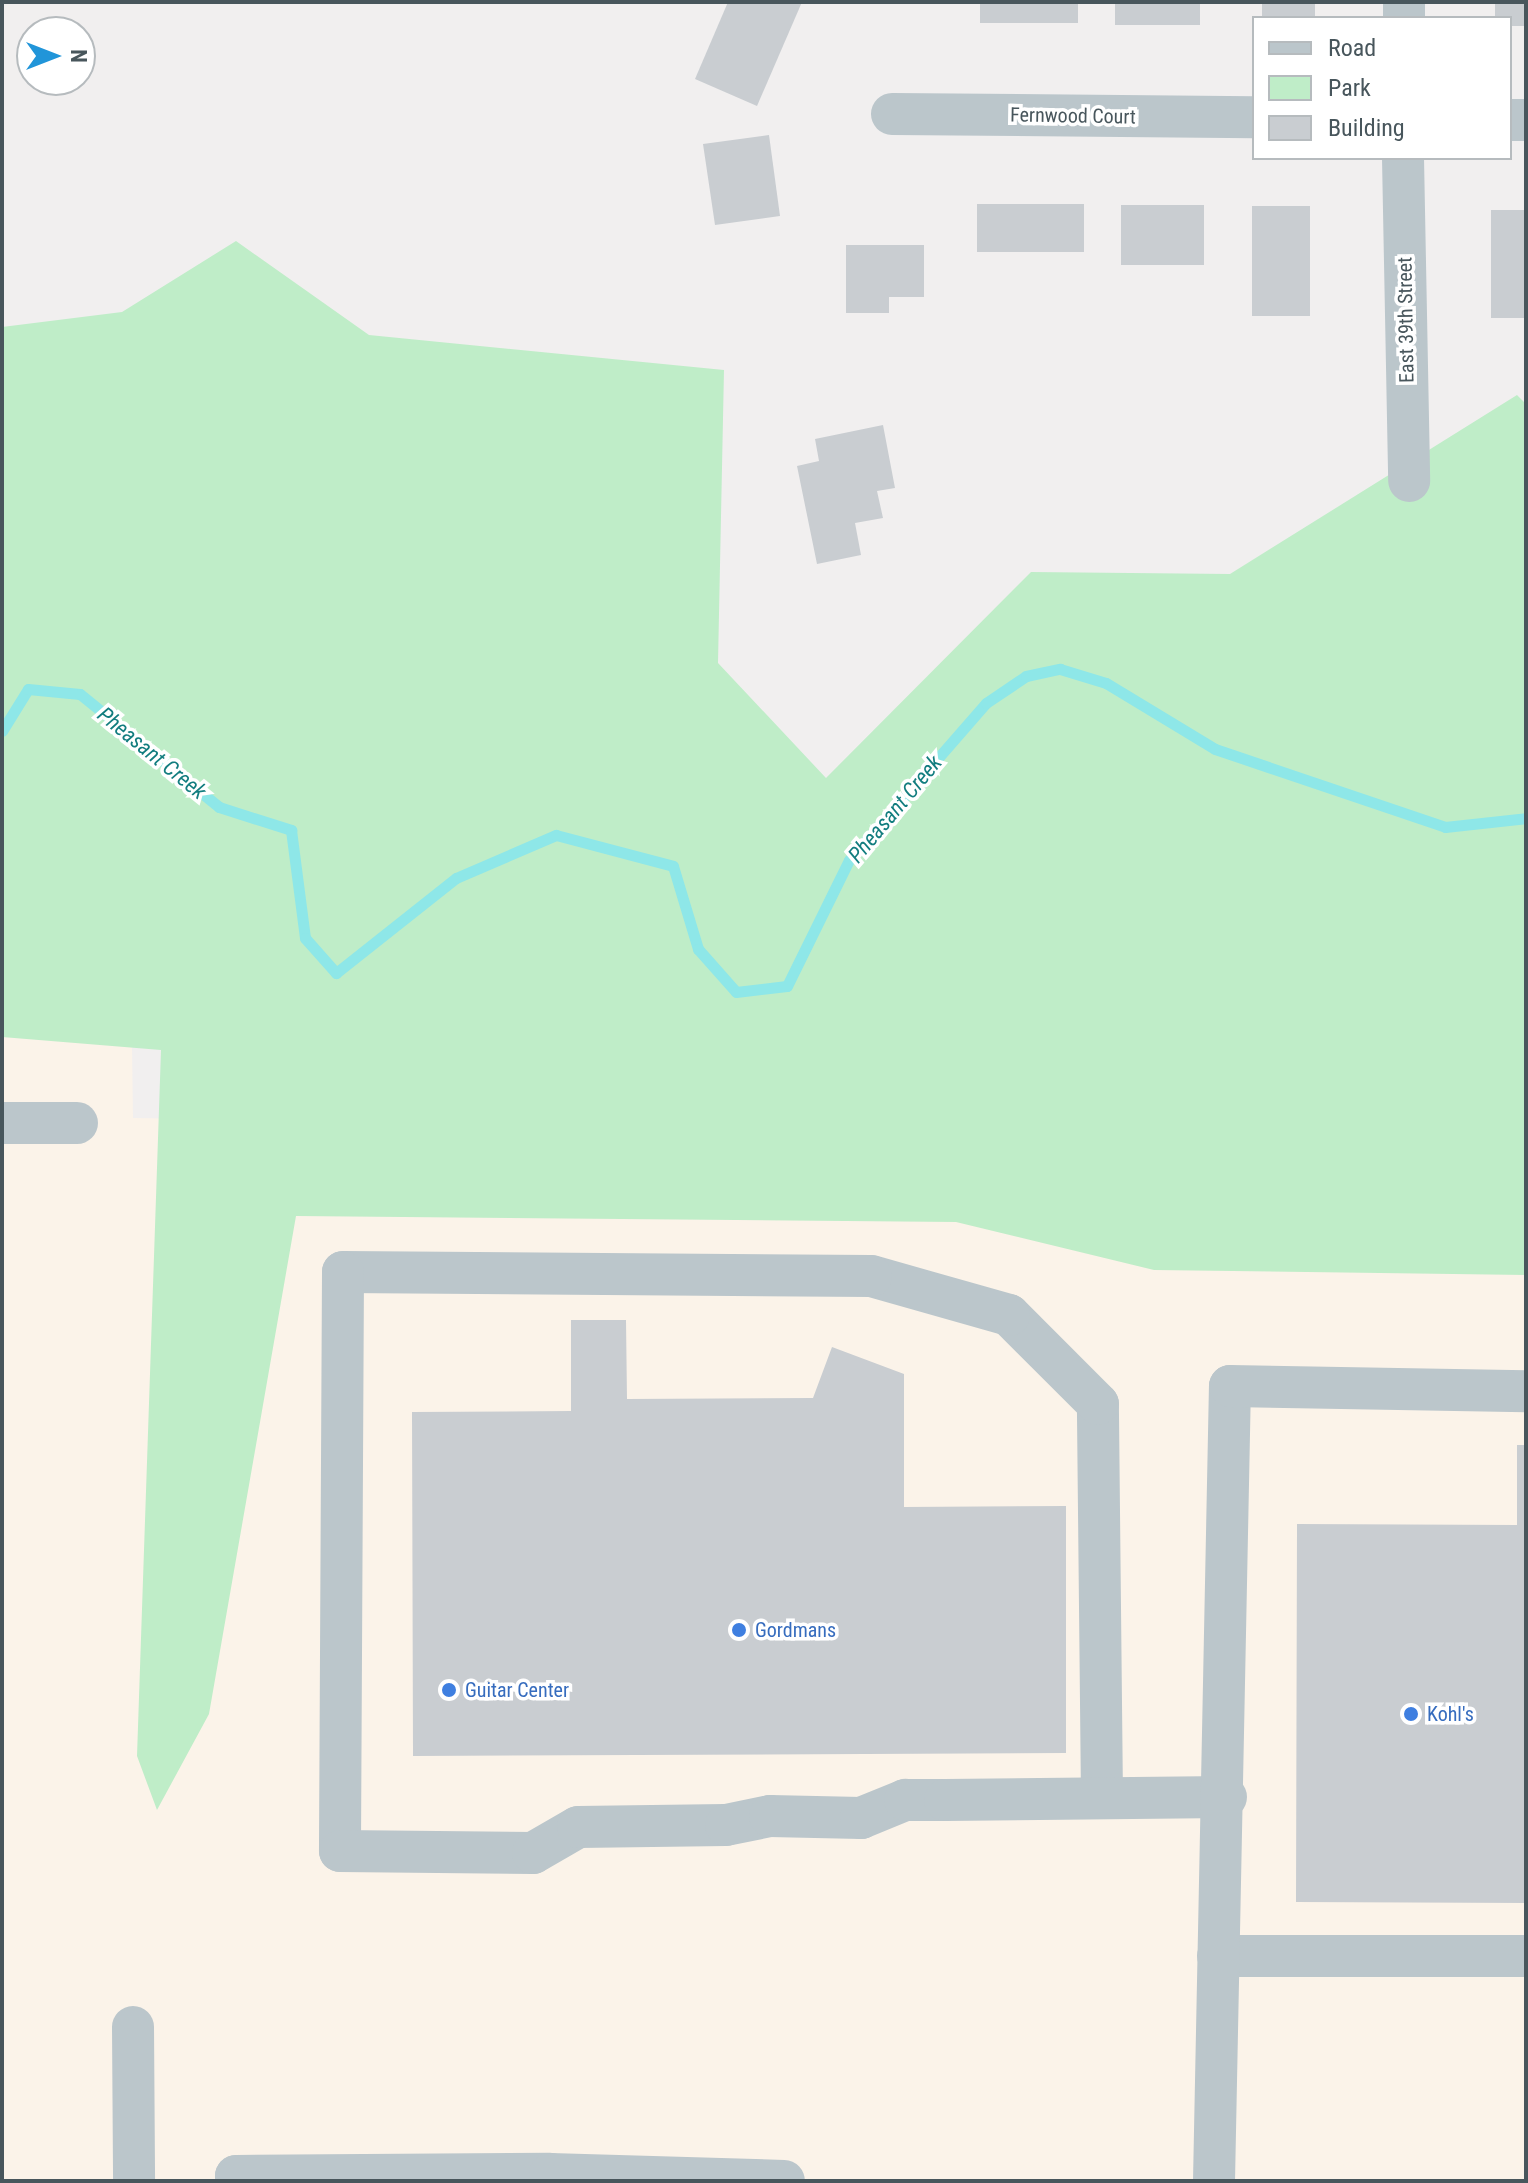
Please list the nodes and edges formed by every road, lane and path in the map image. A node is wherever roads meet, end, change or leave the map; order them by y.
1 (892, 114) dead end
2 (1252, 117) edge
3 (1403, 160) edge
4 (1409, 481) dead end
5 (2, 1123) edge
6 (77, 1123) dead end
7 (1526, 1391) edge
8 (1226, 1797) junction
9 (1102, 1798) junction
10 (1218, 1956) junction
11 (1526, 1956) edge
12 (133, 2027) dead end
13 (550, 2178) edge
14 (134, 2181) edge
15 (236, 2181) edge
16 (784, 2181) edge
17 (1214, 2181) edge

1 - 2 street, Fernwood Court
3 - 4 street, East 39th Street
5 - 6 street
7 - 8 street
8 - 9 street
8 - 10 street
9 - 9 street
10 - 11 street
10 - 17 street
12 - 14 street
13 - 15 street
13 - 16 street

